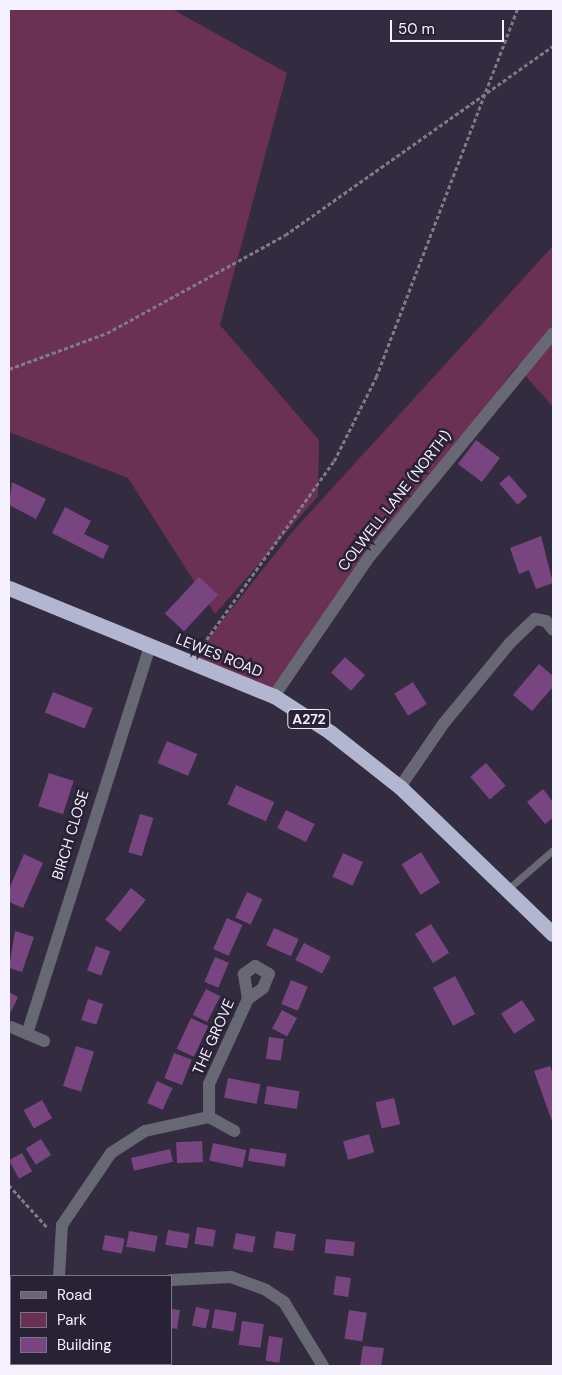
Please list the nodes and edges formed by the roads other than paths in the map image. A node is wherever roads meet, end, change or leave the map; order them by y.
1 (553, 333) edge
2 (9, 588) edge
3 (553, 630) edge
4 (150, 647) junction
5 (274, 696) junction
6 (400, 787) junction
7 (553, 850) edge
8 (508, 889) junction
9 (553, 934) edge
10 (248, 999) dead end
11 (11, 1027) dead end
12 (27, 1034) junction
13 (44, 1041) dead end
14 (209, 1117) junction
15 (234, 1131) dead end
16 (59, 1275) edge
17 (172, 1280) edge
18 (323, 1366) edge

1 - 5 street, COLWELL LANE (NORTH)
2 - 4 highway, LEWES ROAD / A272
3 - 6 street
4 - 5 highway, LEWES ROAD / A272
4 - 12 street, BIRCH CLOSE
5 - 6 highway, LEWES ROAD / A272
6 - 8 highway, LEWES ROAD / A272
7 - 8 lane
8 - 9 highway, LEWES ROAD / A272
10 - 14 street, THE GROVE
11 - 12 street
12 - 13 street
14 - 15 street
14 - 16 street
17 - 18 street

